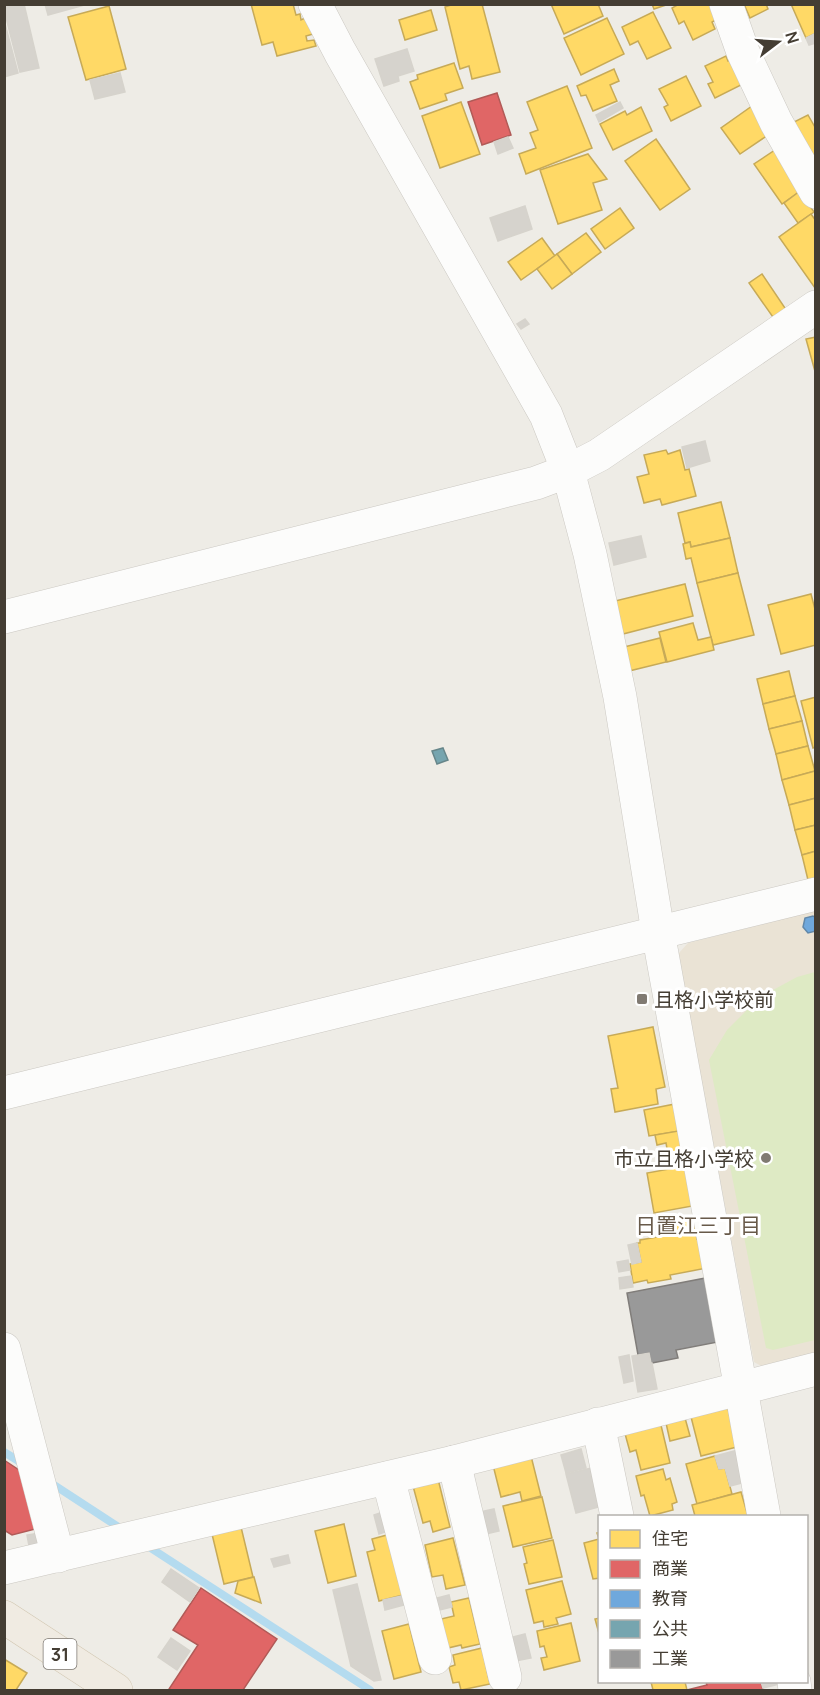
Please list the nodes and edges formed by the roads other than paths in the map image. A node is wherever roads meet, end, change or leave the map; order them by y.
1 (315, 4) edge
2 (726, 4) edge
3 (816, 192) edge
4 (816, 307) edge
5 (568, 471) junction
6 (4, 617) edge
7 (816, 894) edge
8 (658, 932) junction
9 (4, 1093) edge
10 (4, 1349) edge
11 (816, 1369) edge
12 (740, 1388) junction
13 (598, 1424) junction
14 (454, 1462) junction
15 (388, 1478) junction
16 (617, 1515) edge
17 (764, 1515) edge
18 (58, 1556) junction
19 (4, 1568) edge
20 (4, 1617) edge
21 (435, 1658) dead end
22 (505, 1677) dead end
23 (116, 1690) edge

1 - 5 street
2 - 3 street
4 - 5 street
5 - 6 street
5 - 8 street
7 - 8 street
8 - 9 street
8 - 12 street
10 - 18 street
11 - 12 street
12 - 13 street
12 - 17 street
13 - 14 street
13 - 16 street
14 - 15 street
14 - 22 street
15 - 18 street
15 - 21 street
18 - 19 street
20 - 23 main road, 31

